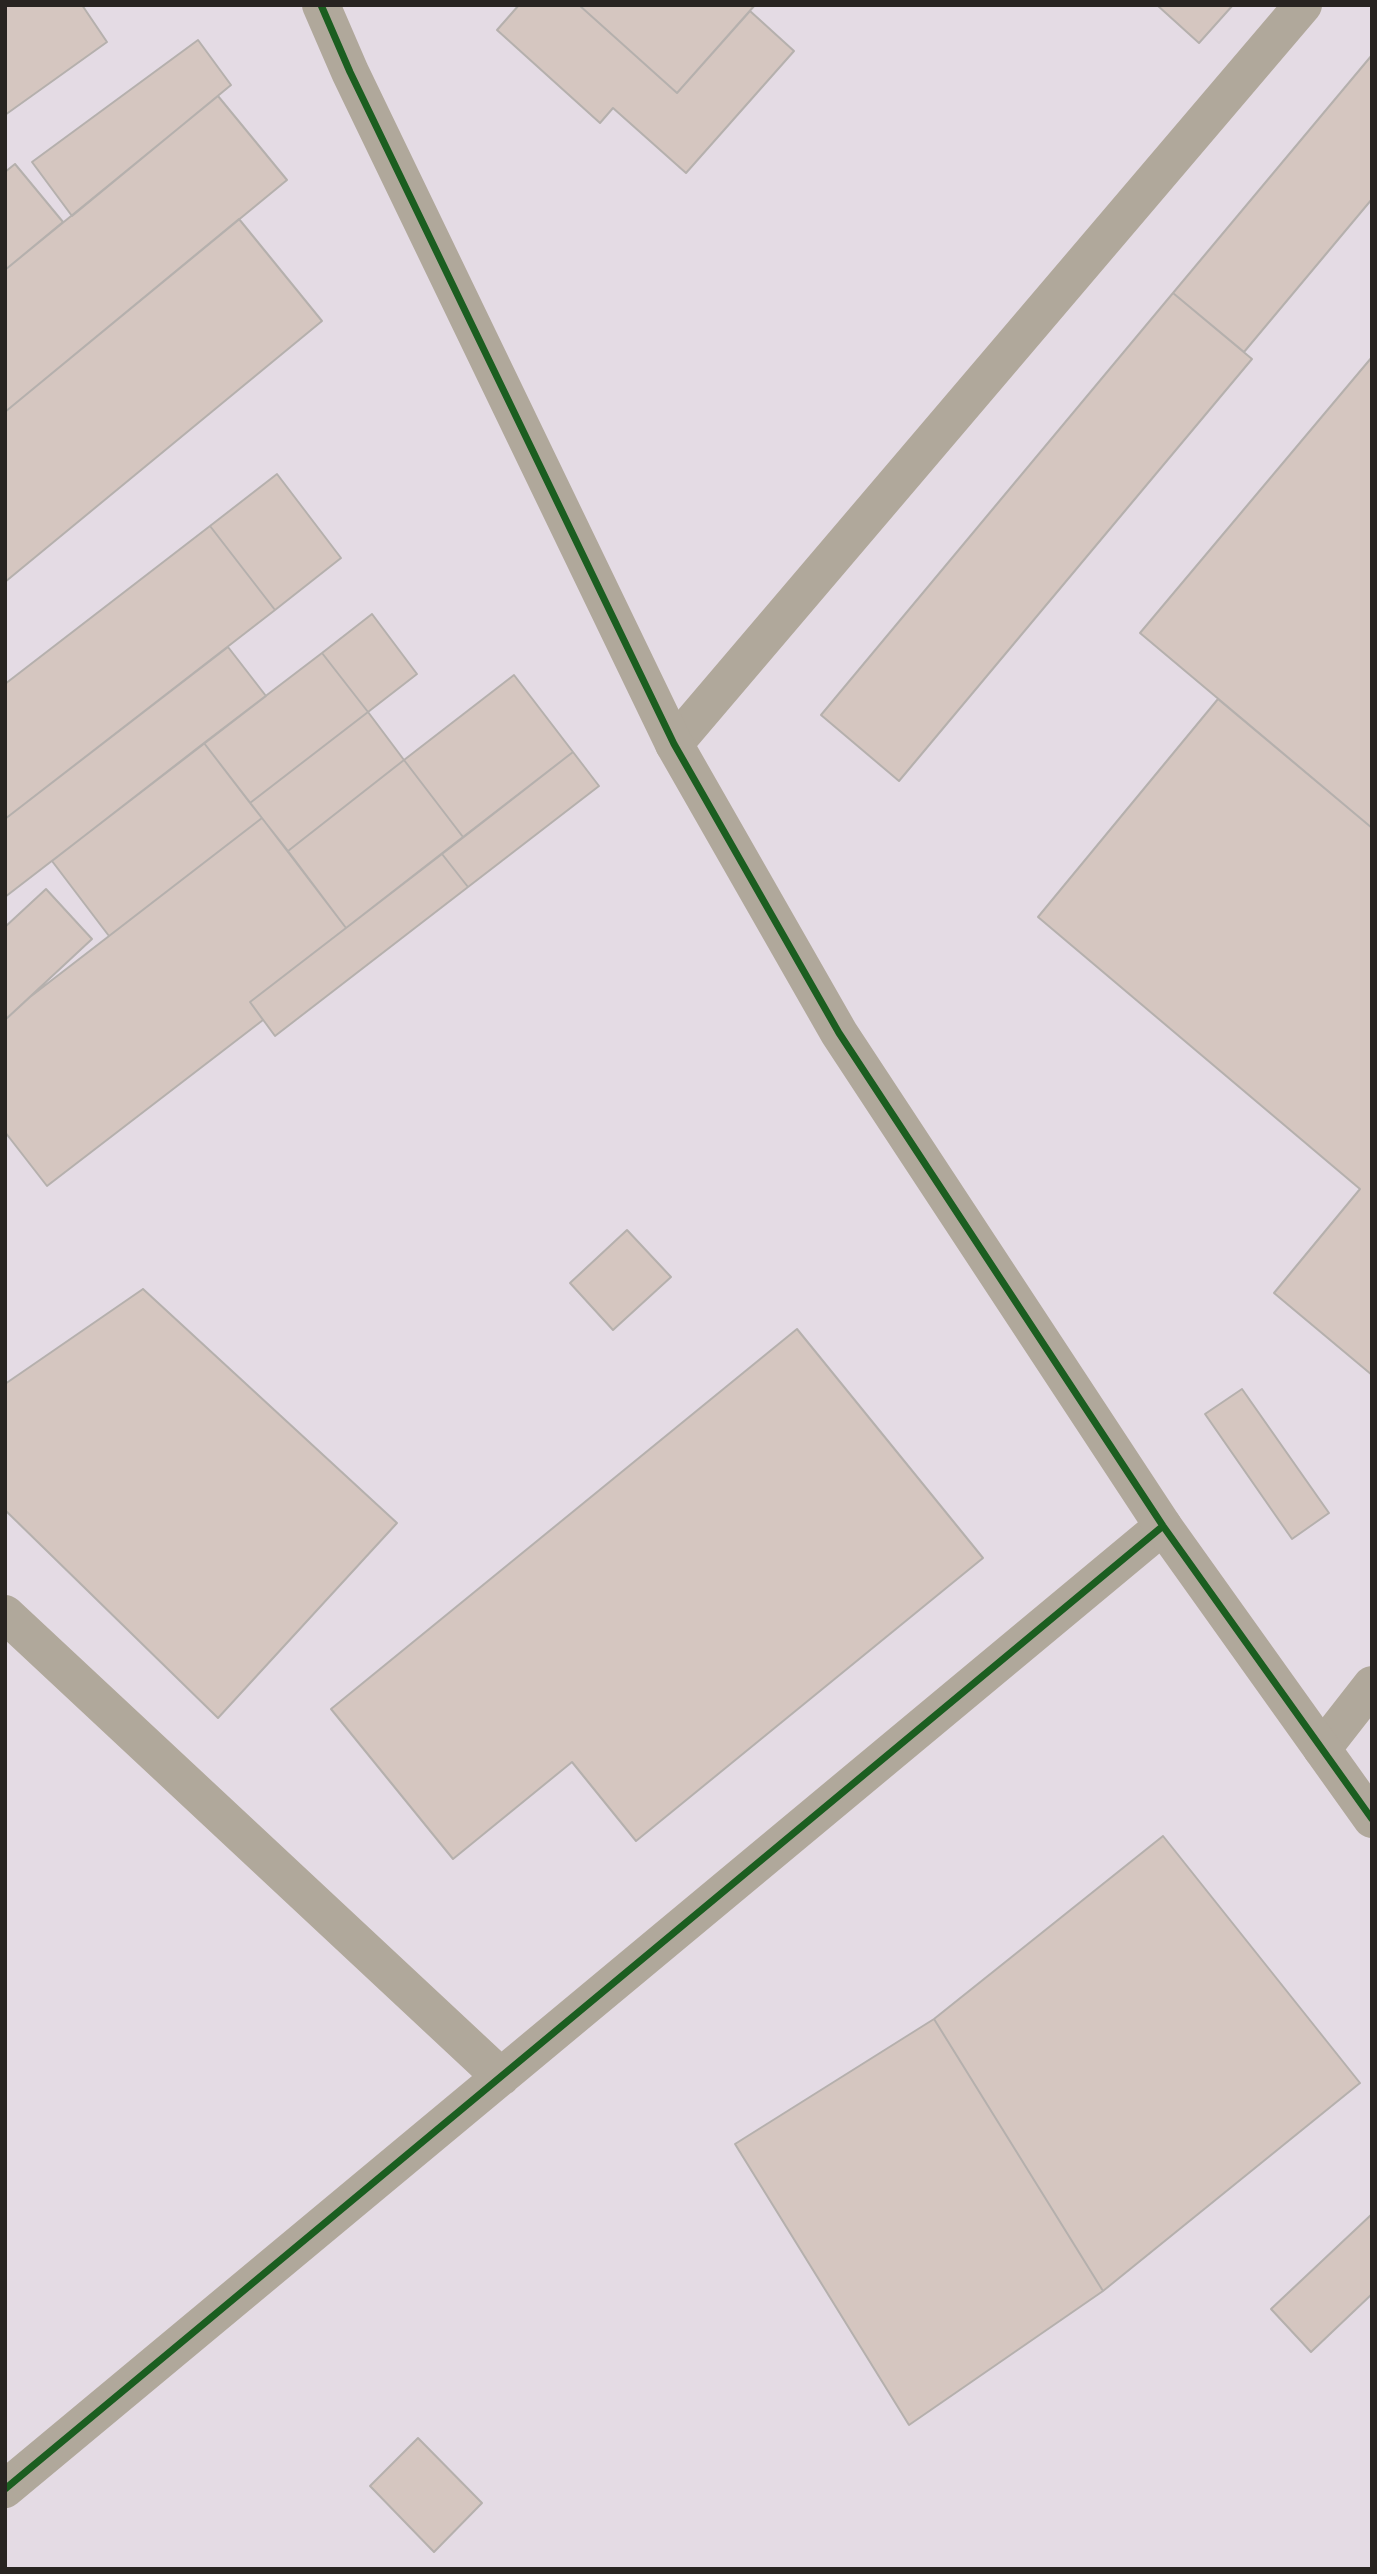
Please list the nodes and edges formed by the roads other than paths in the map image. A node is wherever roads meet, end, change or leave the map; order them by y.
1 (296, 5) edge
2 (321, 5) edge
3 (1303, 5) edge
4 (350, 72) junction
5 (674, 744) junction
6 (1163, 1526) junction
7 (5, 1614) edge
8 (1372, 1685) edge
9 (1322, 1749) junction
10 (1372, 1819) edge
11 (501, 2077) junction
12 (5, 2488) edge

1 - 4 street
2 - 4 street
3 - 5 street
4 - 5 street
5 - 6 street
6 - 9 street
6 - 11 street
7 - 11 street
8 - 9 street
9 - 10 street
11 - 12 street

